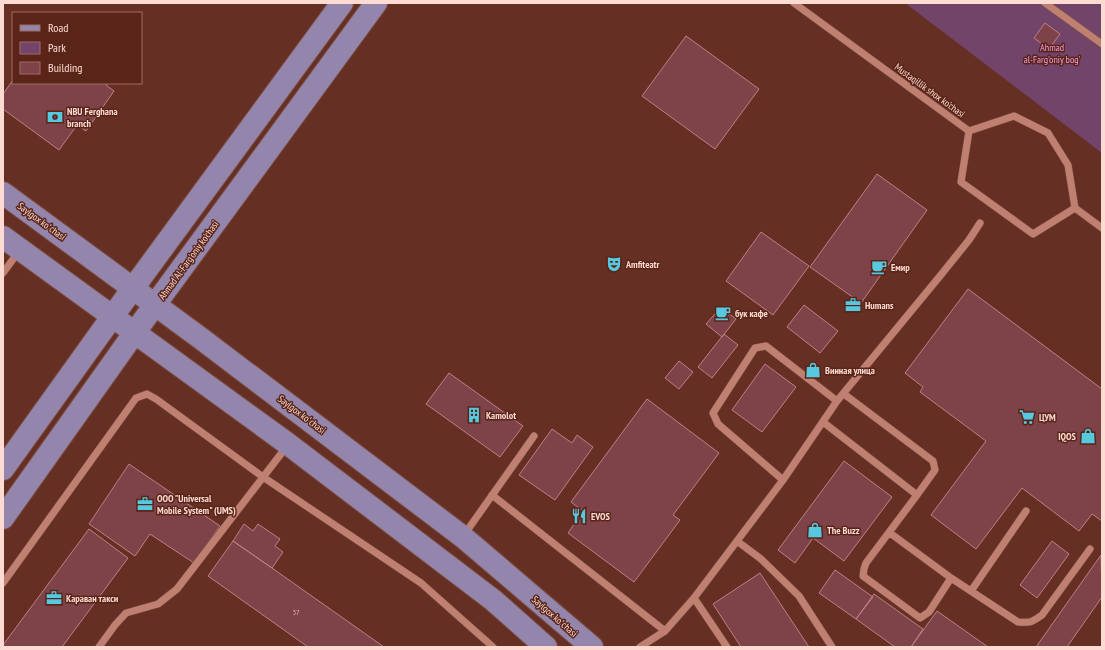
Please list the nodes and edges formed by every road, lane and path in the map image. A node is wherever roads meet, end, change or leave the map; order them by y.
1 (342, 3) edge
2 (376, 3) edge
3 (794, 3) edge
4 (1045, 3) edge
5 (1102, 44) edge
6 (970, 131) junction
7 (3, 193) edge
8 (1074, 208) junction
9 (980, 223) dead end
10 (1102, 228) edge
11 (3, 237) edge
12 (20, 250) junction
13 (3, 273) edge
14 (133, 288) junction
15 (156, 304) junction
16 (112, 317) junction
17 (135, 332) junction
18 (844, 394) junction
19 (837, 401) junction
20 (823, 422) junction
21 (534, 436) dead end
22 (288, 444) junction
23 (3, 470) edge
24 (263, 477) junction
25 (783, 480) junction
26 (492, 495) junction
27 (917, 495) junction
28 (1026, 511) dead end
29 (3, 518) edge
30 (890, 533) junction
31 (463, 537) junction
32 (737, 541) junction
33 (1090, 549) dead end
34 (952, 578) junction
35 (3, 583) edge
36 (971, 591) junction
37 (694, 598) junction
38 (665, 631) junction
39 (725, 644) edge
40 (99, 647) edge
41 (493, 647) edge
42 (546, 647) edge
43 (592, 647) edge
44 (640, 647) edge
45 (718, 647) edge
46 (832, 647) edge

1 - 14 main road
2 - 15 main road, Ahmad Al-Farg'oniy ko'chasi
3 - 6 street, Mustaqillik shox ko'chasi
4 - 5 street
6 - 8 street
6 - 8 street, Mustaqillik shox ko'chasi
7 - 14 main road, Saylgox koʻchasi
8 - 10 street
9 - 18 street
11 - 12 main road
12 - 13 street
12 - 16 main road
14 - 15 main road, Saylgox koʻchasi
14 - 16 main road
15 - 17 main road, Ahmad Al-Farg'oniy ko'chasi
15 - 31 main road, Saylgox koʻchasi
16 - 17 main road
16 - 23 main road
17 - 22 main road
17 - 29 main road, Ahmad Al-Farg'oniy ko'chasi
18 - 19 street
18 - 27 street
19 - 20 street
19 - 25 street
20 - 25 street
20 - 27 street
21 - 26 street
22 - 24 street
22 - 42 main road
24 - 35 street
24 - 40 street
24 - 41 street
25 - 32 street
26 - 31 street
26 - 38 street
27 - 30 street
28 - 36 street
30 - 34 street
30 - 34 street
31 - 43 main road, Saylgox koʻchasi
32 - 37 street
32 - 46 street
33 - 36 street
34 - 36 street
37 - 38 street
37 - 39 street
38 - 44 street
39 - 45 street

